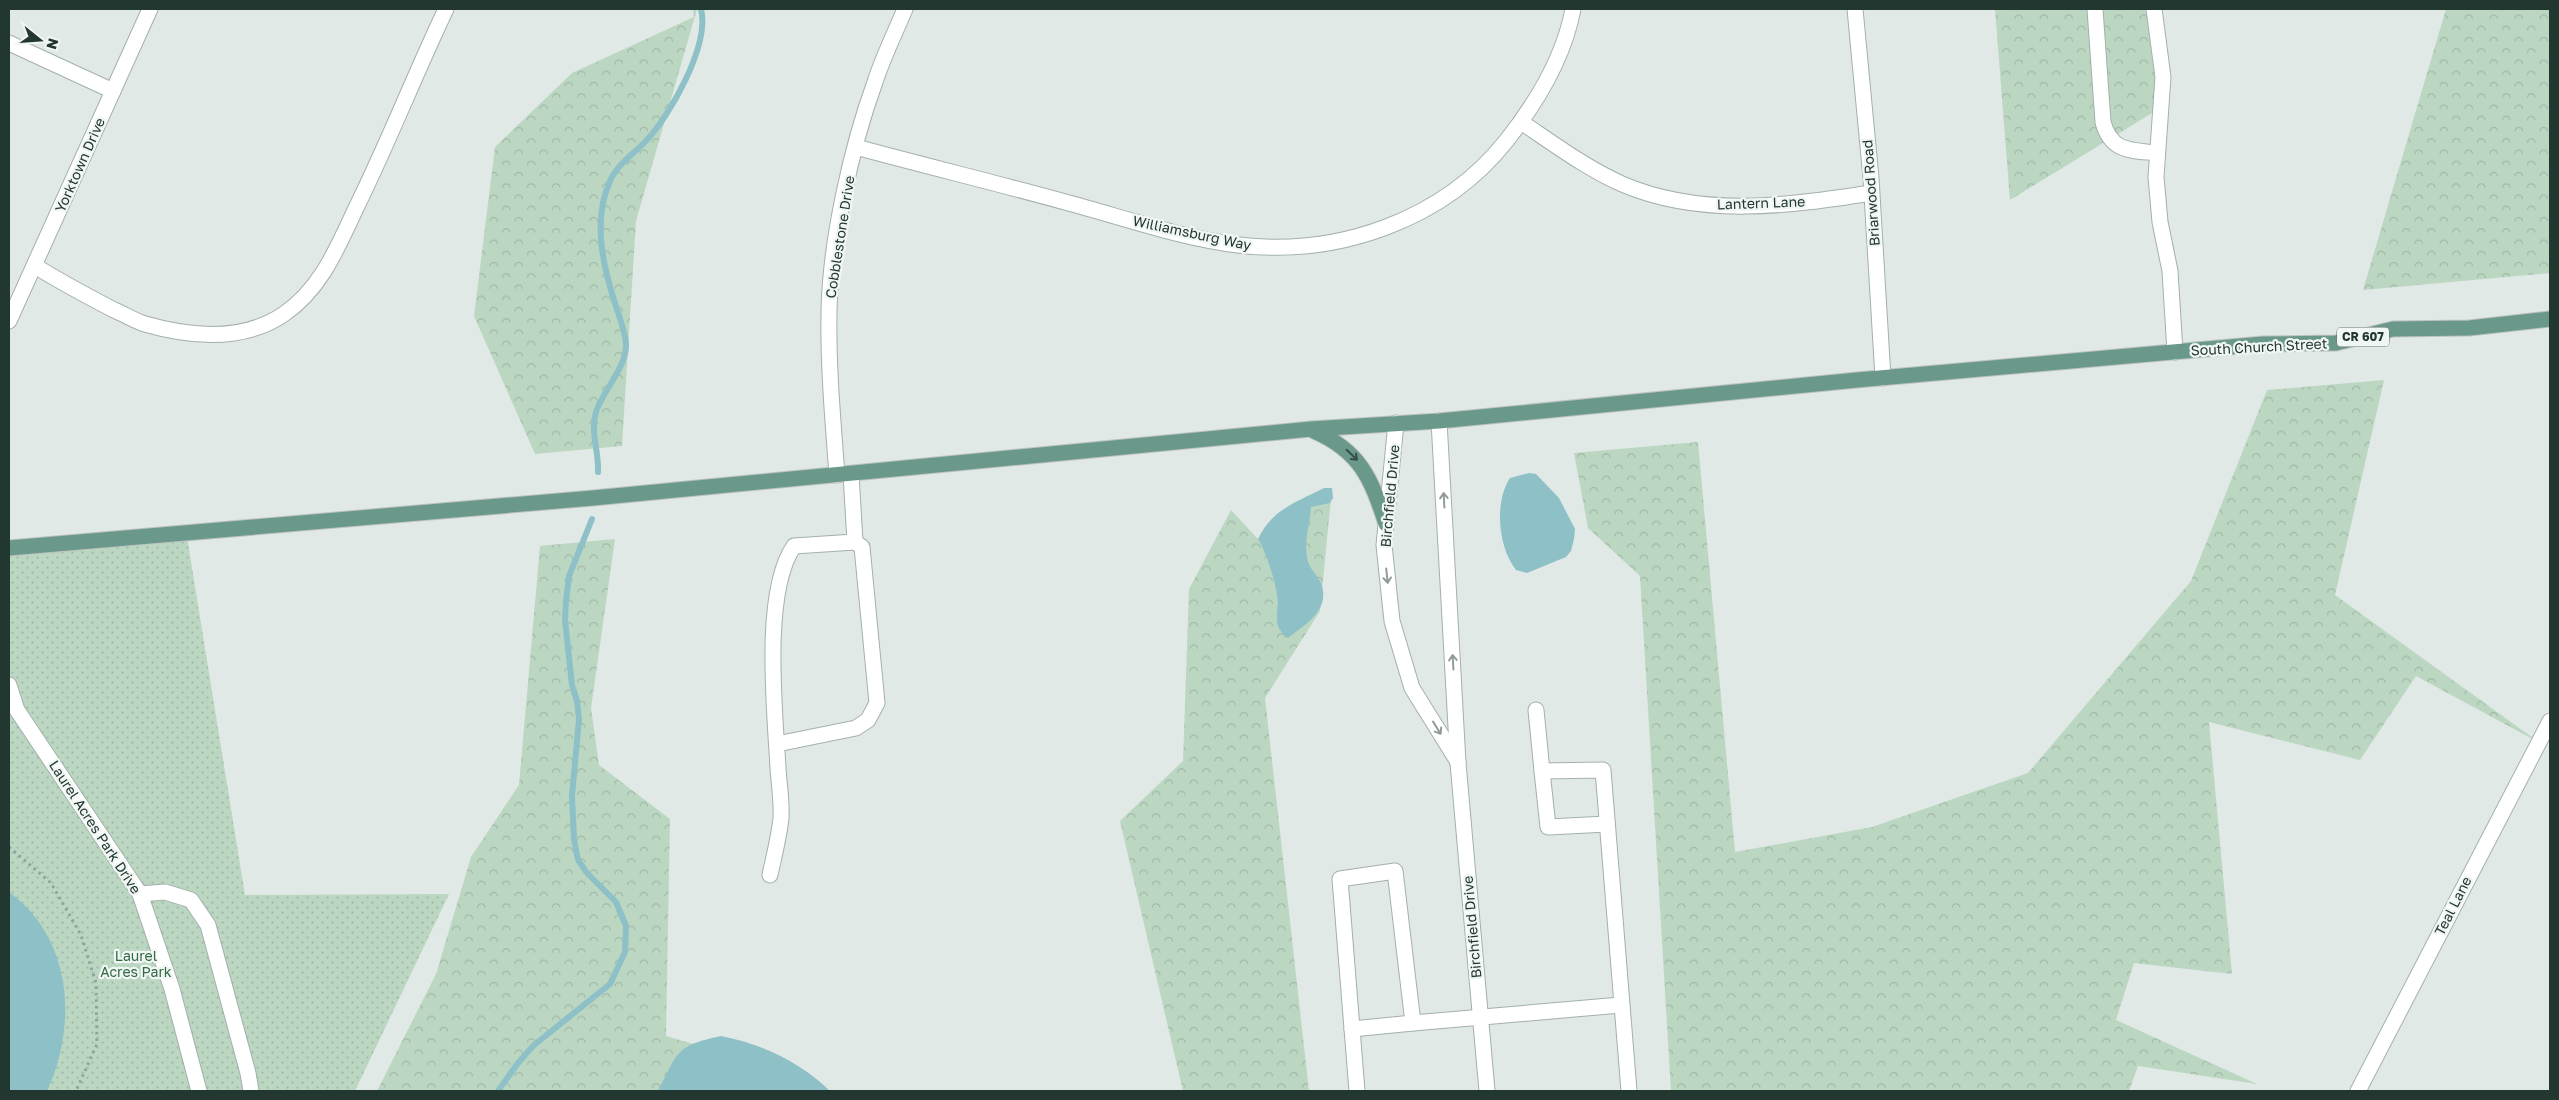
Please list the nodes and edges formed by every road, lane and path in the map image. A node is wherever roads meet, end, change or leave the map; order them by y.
1 (150, 9) edge
2 (446, 9) edge
3 (905, 9) edge
4 (1573, 9) edge
5 (1855, 9) edge
6 (2095, 9) edge
7 (2154, 9) edge
8 (9, 43) edge
9 (113, 91) junction
10 (1521, 122) junction
11 (856, 147) junction
12 (2157, 153) junction
13 (1871, 193) junction
14 (35, 266) junction
15 (2550, 319) edge
16 (9, 321) edge
17 (2175, 352) junction
18 (1883, 378) junction
19 (1439, 421) junction
20 (1396, 423) junction
21 (1311, 429) junction
22 (844, 474) junction
23 (1386, 524) junction
24 (855, 542) junction
25 (9, 548) edge
26 (9, 685) edge
27 (1536, 710) dead end
28 (2550, 721) edge
29 (776, 744) junction
30 (1458, 763) junction
31 (1542, 771) junction
32 (1607, 824) junction
33 (9, 847) edge
34 (770, 875) dead end
35 (140, 894) junction
36 (1621, 1005) junction
37 (1480, 1019) junction
38 (1413, 1023) junction
39 (1352, 1029) junction
40 (76, 1091) edge
41 (199, 1091) edge
42 (250, 1091) edge
43 (1357, 1091) edge
44 (1487, 1091) edge
45 (1629, 1091) edge
46 (2358, 1091) edge

1 - 9 street, Yorktown Drive
2 - 14 street
3 - 11 street, Cobblestone Drive
4 - 10 street, Williamsburg Way
5 - 13 street, Briarwood Road
6 - 12 street
7 - 12 street
8 - 9 street
9 - 14 street, Yorktown Drive
10 - 11 street, Williamsburg Way
10 - 13 street, Lantern Lane
11 - 22 street, Cobblestone Drive
12 - 17 street
13 - 18 street, Briarwood Road
14 - 16 street, Yorktown Drive
15 - 17 main road, South Church Street / CR 607
17 - 18 main road, South Church Street
18 - 19 main road, South Church Street
19 - 20 main road, South Church Street
30 -> 19 street, Birchfield Drive
20 - 21 main road, South Church Street
20 - 23 street, Birchfield Drive
21 - 22 main road, South Church Street
21 -> 23 main road
22 - 24 street, Cobblestone Drive
22 - 25 main road, South Church Street
23 -> 30 street, Birchfield Drive
24 - 29 street
24 - 29 street, Cobblestone Drive
26 - 35 street, Laurel Acres Park Drive
27 - 31 street
28 - 46 street, Teal Lane
29 - 34 street
30 - 37 street, Birchfield Drive
31 - 32 street
31 - 32 street
32 - 36 street
33 - 40 path
35 - 41 street, Laurel Acres Park Drive
35 - 42 street
36 - 37 street
36 - 45 street
37 - 38 street
37 - 44 street, Birchfield Drive
38 - 39 street
38 - 39 street
39 - 43 street

